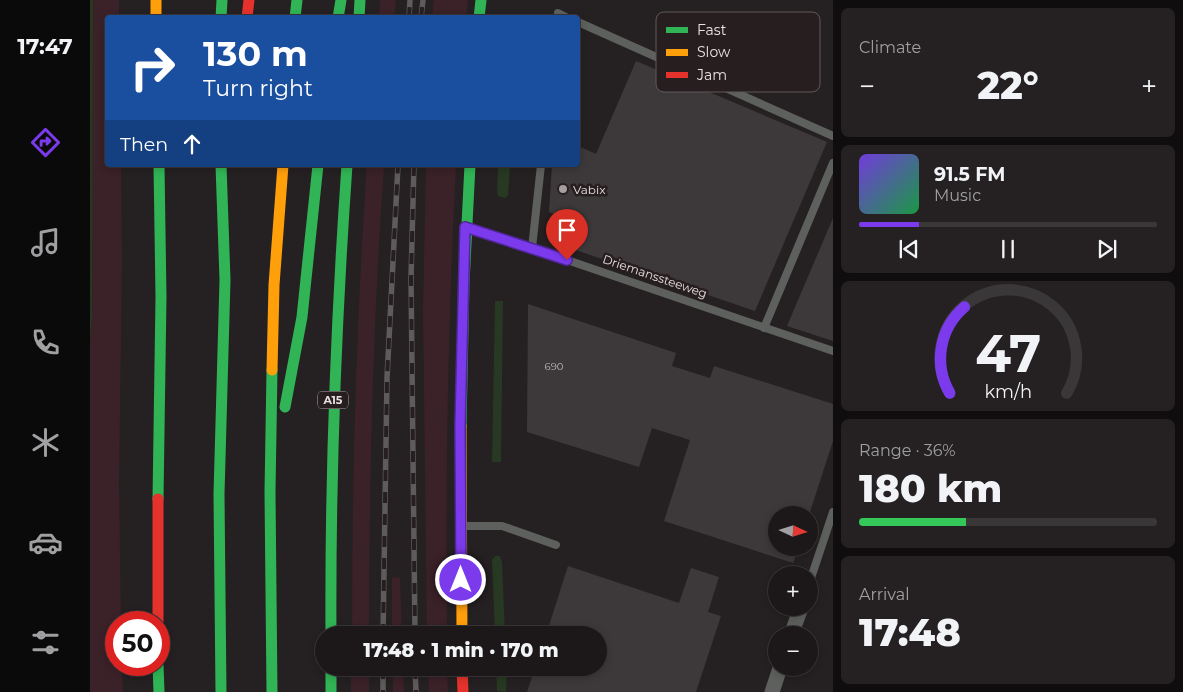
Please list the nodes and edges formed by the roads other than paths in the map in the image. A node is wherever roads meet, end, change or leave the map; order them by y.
1 (156, 0) edge
2 (222, 0) edge
3 (249, 0) edge
4 (297, 0) edge
5 (341, 0) edge
6 (360, 0) edge
7 (481, 0) edge
8 (156, 15) edge
9 (221, 15) edge
10 (247, 15) edge
11 (295, 15) edge
12 (338, 15) edge
13 (359, 15) edge
14 (479, 15) edge
15 (580, 23) edge
16 (656, 57) edge
17 (735, 92) edge
18 (833, 136) edge
19 (833, 163) edge
20 (159, 167) edge
21 (221, 167) edge
22 (283, 167) edge
23 (318, 167) edge
24 (347, 167) edge
25 (470, 167) edge
26 (541, 167) edge
27 (233, 184) dead end
28 (465, 227) junction
29 (532, 248) junction
30 (225, 280) junction
31 (764, 328) junction
32 (833, 351) edge
33 (270, 492) junction
34 (833, 512) edge
35 (460, 526) junction
36 (556, 545) dead end
37 (815, 566) edge
38 (158, 611) edge
39 (330, 626) edge
40 (462, 626) edge
41 (158, 676) edge
42 (331, 676) edge
43 (462, 676) edge
44 (777, 676) edge
45 (159, 692) edge
46 (221, 692) edge
47 (272, 692) edge
48 (331, 692) edge
49 (463, 692) edge
50 (772, 692) edge

1 - 8 main road
2 - 9 main road
3 - 10 main road
4 - 11 main road
5 - 12 main road
6 - 13 main road
7 - 14 main road
15 - 16 lane
17 - 18 lane
19 - 31 lane
20 - 38 main road
21 - 30 main road
22 - 33 main road
23 - 33 main road
24 - 39 main road, A15
25 - 28 main road
26 - 29 lane
27 - 30 main road
28 - 29 lane, Driemanssteeweg
28 - 35 main road
29 - 31 lane, Driemanssteeweg
30 - 46 main road
31 - 32 lane, Driemanssteeweg
33 - 47 main road
34 - 37 lane
35 - 36 lane
35 - 40 main road
41 - 45 main road
42 - 48 main road
43 - 49 main road
44 - 50 street

